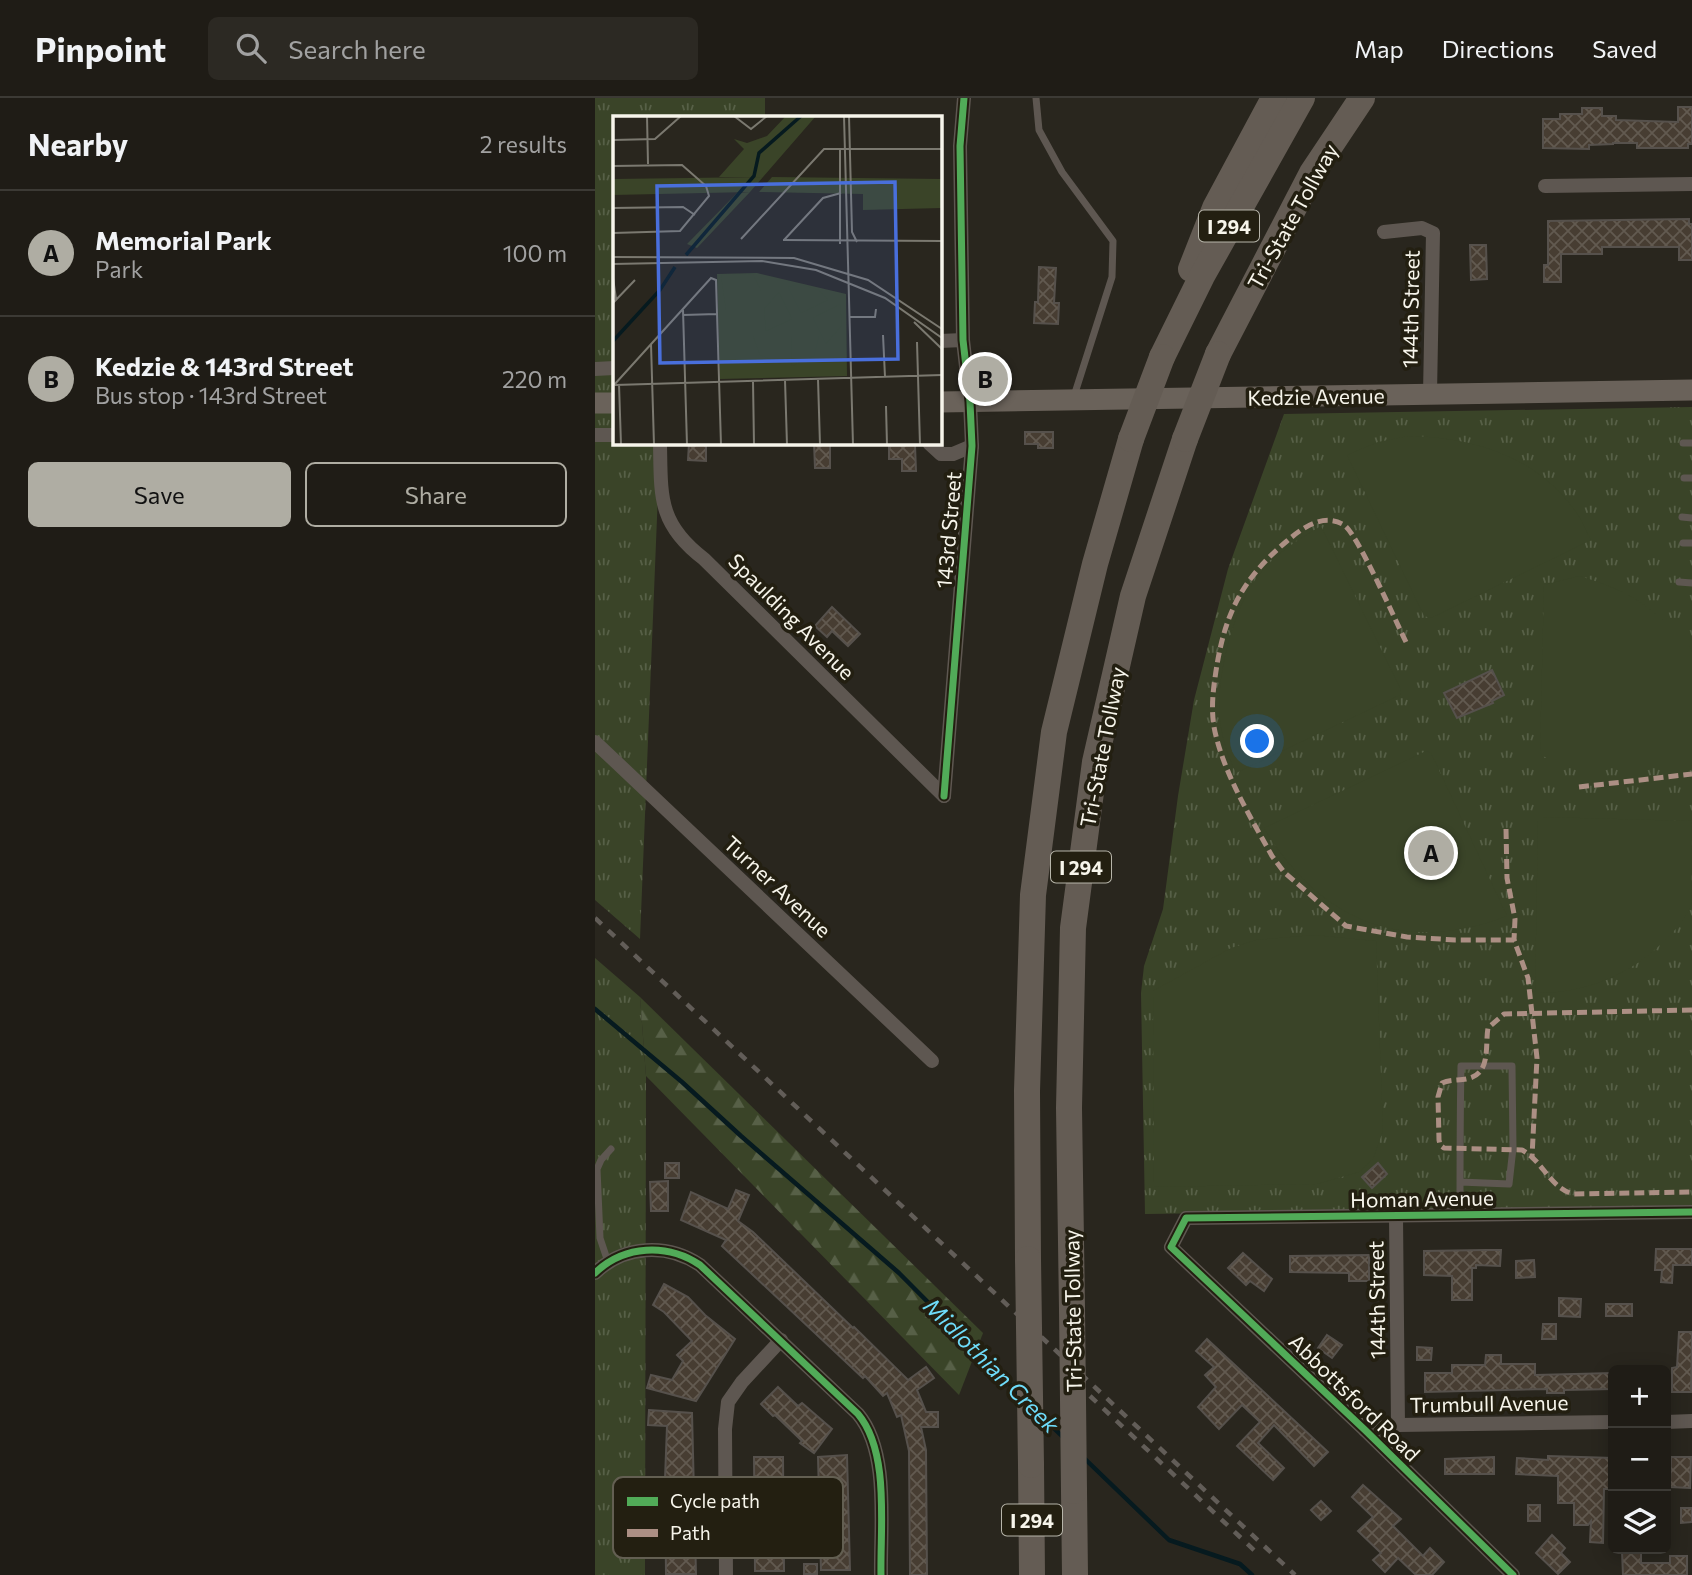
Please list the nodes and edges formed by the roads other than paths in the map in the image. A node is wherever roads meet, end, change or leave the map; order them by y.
1 (964, 98) edge
2 (1036, 98) edge
3 (1274, 98) edge
4 (1301, 98) edge
5 (1362, 98) edge
6 (1377, 98) edge
7 (1312, 173) junction
8 (1692, 184) edge
9 (1545, 186) dead end
10 (1384, 232) dead end
11 (963, 340) junction
12 (941, 341) edge
13 (1162, 357) junction
14 (613, 368) edge
15 (595, 369) edge
16 (1692, 390) edge
17 (1430, 394) junction
18 (1073, 400) junction
19 (941, 402) edge
20 (970, 402) junction
21 (595, 403) edge
22 (613, 403) edge
23 (595, 435) edge
24 (613, 435) edge
25 (660, 444) edge
26 (930, 444) edge
27 (972, 446) junction
28 (1682, 517) dead end
29 (1692, 518) edge
30 (1683, 543) dead end
31 (1692, 543) edge
32 (1679, 582) dead end
33 (1692, 583) edge
34 (595, 742) edge
35 (944, 796) joint
36 (932, 1061) dead end
37 (611, 1149) dead end
38 (1460, 1182) junction
39 (1692, 1212) edge
40 (1460, 1215) junction
41 (1396, 1216) junction
42 (1171, 1247) joint
43 (608, 1262) junction
44 (595, 1273) edge
45 (781, 1340) junction
46 (1692, 1421) edge
47 (1608, 1422) edge
48 (1671, 1422) edge
49 (1398, 1425) junction
50 (1365, 1430) junction
51 (725, 1477) edge
52 (881, 1575) edge
53 (1032, 1575) edge
54 (1075, 1575) edge
55 (1513, 1575) edge

1 - 11 street, 143rd Street
2 - 18 lane
3 - 13 highway
4 - 13 highway, Tri-State Tollway / I 294
5 - 7 highway, Tri-State Tollway / I 294
6 - 7 highway
7 - 54 highway, Tri-State Tollway / I 294, bridge
8 - 9 street
10 - 17 street, 144th Street
11 - 12 street
11 - 20 street, 143rd Street
13 - 53 highway, Tri-State Tollway / I 294, bridge
14 - 15 street
16 - 17 main road, Kedzie Avenue
17 - 18 main road, Kedzie Avenue
18 - 20 main road, Kedzie Avenue
19 - 20 main road, Kedzie Avenue
20 - 27 street, 143rd Street
21 - 22 main road
23 - 24 street
25 - 35 street, Spaulding Avenue
26 - 27 street
27 - 35 street, 143rd Street
28 - 29 lane
30 - 31 lane
32 - 33 lane
34 - 36 street, Turner Avenue
37 - 43 lane
38 - 38 lane
38 - 40 lane
39 - 40 street, Homan Avenue
40 - 41 street, Homan Avenue
41 - 42 street, Homan Avenue
41 - 49 street, 144th Street
42 - 50 street, Abbottsford Road
43 - 44 street
43 - 45 street
45 - 51 street
45 - 52 street
46 - 48 street
47 - 49 street, Trumbull Avenue
49 - 50 street, Trumbull Avenue
50 - 55 street, Abbottsford Road

